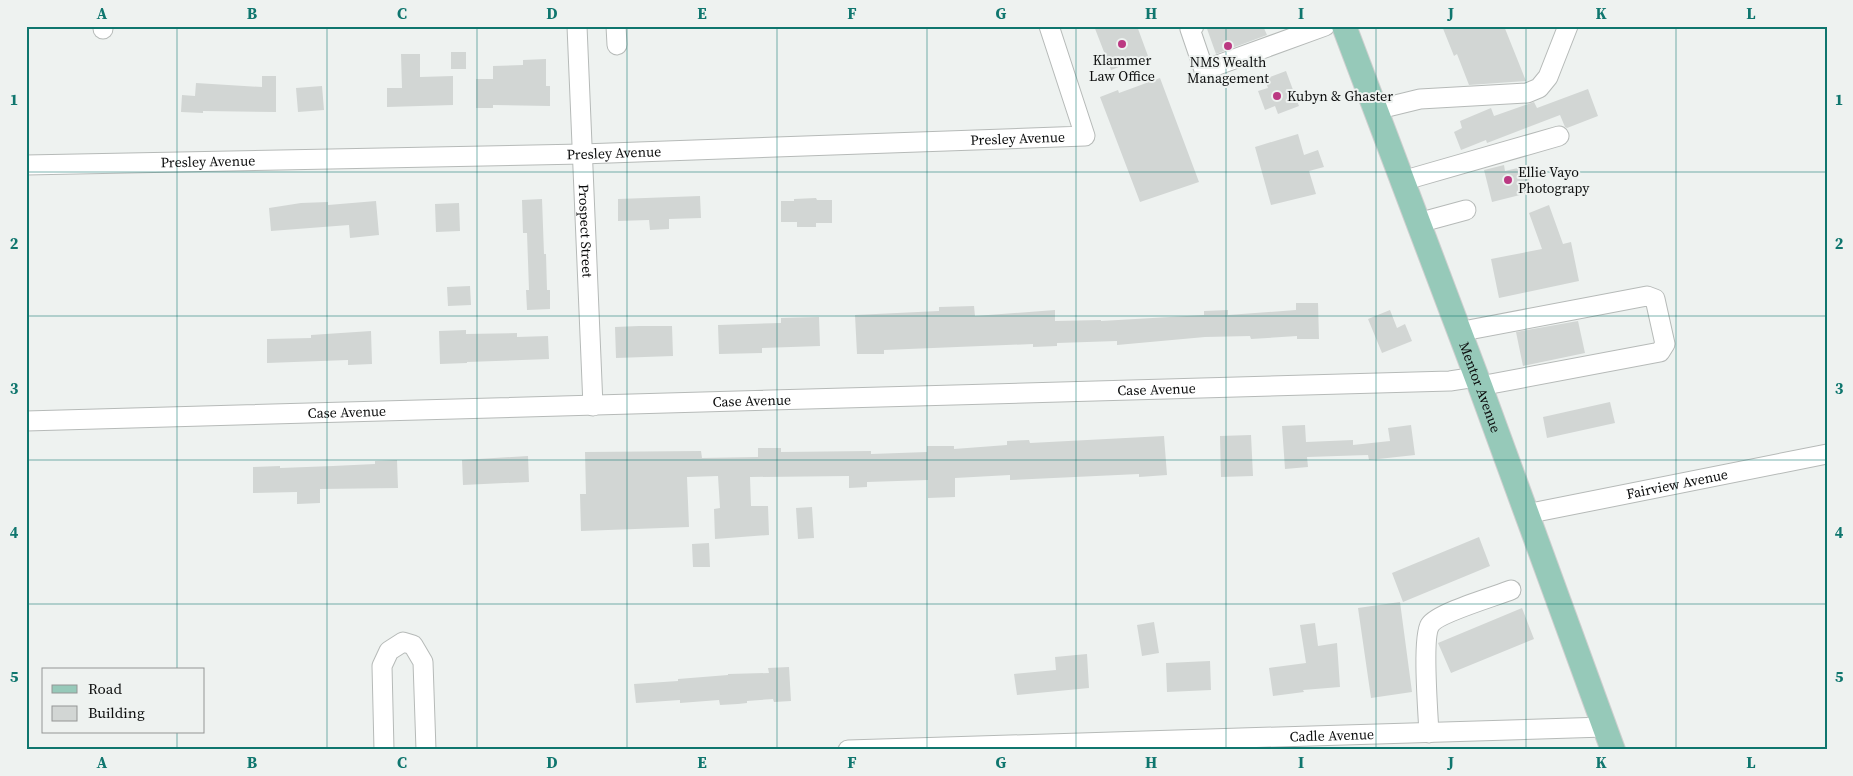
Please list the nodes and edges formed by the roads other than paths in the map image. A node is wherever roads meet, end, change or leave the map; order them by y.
1 (577, 26) edge
2 (616, 26) edge
3 (1049, 26) edge
4 (1194, 26) edge
5 (1325, 26) edge
6 (1344, 26) edge
7 (1568, 26) edge
8 (617, 46) dead end
9 (1376, 110) junction
10 (1559, 136) dead end
11 (582, 154) junction
12 (26, 164) edge
13 (1402, 181) junction
14 (1466, 210) dead end
15 (1418, 223) junction
16 (1458, 332) junction
17 (1478, 382) junction
18 (593, 406) junction
19 (26, 420) edge
20 (1827, 454) edge
21 (1526, 514) junction
22 (1512, 590) dead end
23 (1605, 728) junction
24 (1418, 739) edge
25 (384, 750) edge
26 (426, 750) edge
27 (848, 750) edge
28 (1613, 750) edge

1 - 11 street, Prospect Street
2 - 8 street
3 - 11 street, Presley Avenue
4 - 5 street
6 - 9 main road, Mentor Avenue
7 - 9 street
9 - 13 main road, Mentor Avenue
10 - 13 street
11 - 12 street, Presley Avenue
11 - 18 street, Prospect Street
13 - 15 main road, Mentor Avenue
14 - 15 street
15 - 16 main road, Mentor Avenue
16 - 17 main road, Mentor Avenue
16 - 17 street, Case Avenue
17 - 18 street, Case Avenue
17 - 21 main road, Mentor Avenue
18 - 19 street, Case Avenue
20 - 21 street, Fairview Avenue
21 - 23 main road, Mentor Avenue
22 - 24 street
23 - 24 street, Cadle Avenue
23 - 28 main road, Mentor Avenue
24 - 27 street, Cadle Avenue
25 - 26 street

